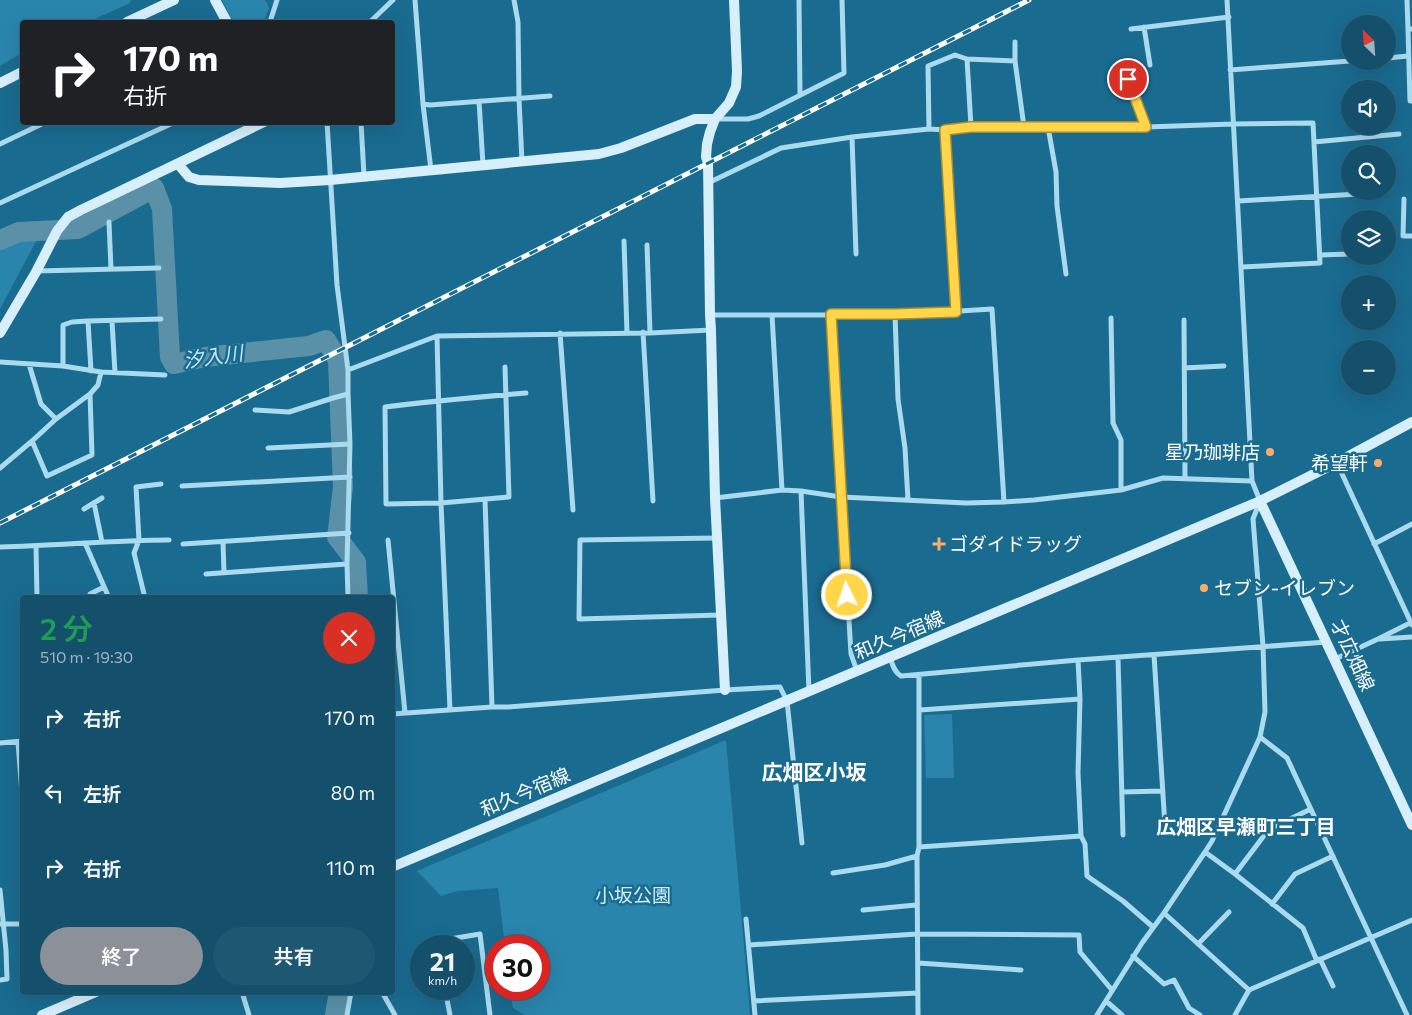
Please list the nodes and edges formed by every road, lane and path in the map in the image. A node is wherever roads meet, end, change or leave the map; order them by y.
1 (174, 0) edge
2 (215, 0) edge
3 (276, 0) edge
4 (393, 0) edge
5 (415, 0) edge
6 (514, 0) edge
7 (734, 0) edge
8 (799, 0) edge
9 (842, 0) edge
10 (1227, 0) edge
11 (1407, 0) edge
12 (1229, 17) junction
13 (131, 20) edge
14 (226, 20) edge
15 (271, 20) edge
16 (372, 20) edge
17 (1144, 27) junction
18 (1131, 29) dead end
19 (1410, 29) edge
20 (1015, 42) dead end
21 (1408, 56) junction
22 (1396, 57) edge
23 (967, 59) junction
24 (1016, 60) junction
25 (1341, 62) edge
26 (1121, 63) dead end
27 (1150, 65) dead end
28 (1230, 70) junction
29 (20, 73) edge
30 (0, 83) edge
31 (800, 95) junction
32 (550, 96) dead end
33 (518, 98) junction
34 (480, 101) junction
35 (1412, 101) edge
36 (423, 104) junction
37 (716, 119) junction
38 (1233, 124) junction
39 (40, 125) edge
40 (169, 125) edge
41 (258, 125) edge
42 (327, 125) edge
43 (361, 125) edge
44 (971, 127) junction
45 (1024, 127) junction
46 (1048, 127) junction
47 (1146, 127) junction
48 (929, 129) junction
49 (945, 130) junction
50 (1399, 134) dead end
51 (852, 137) junction
52 (1314, 142) junction
53 (0, 144) edge
54 (522, 162) junction
55 (178, 164) junction
56 (484, 165) junction
57 (431, 170) junction
58 (364, 176) junction
59 (330, 180) junction
60 (708, 184) junction
61 (1341, 195) edge
62 (1317, 197) junction
63 (1404, 199) dead end
64 (1238, 201) junction
65 (0, 203) edge
66 (109, 222) dead end
67 (1412, 236) edge
68 (624, 241) dead end
69 (647, 245) dead end
70 (856, 254) dead end
71 (1341, 254) edge
72 (1320, 255) junction
73 (1242, 267) junction
74 (160, 268) dead end
75 (111, 269) junction
76 (36, 272) junction
77 (1066, 274) dead end
78 (956, 312) junction
79 (831, 314) junction
80 (895, 314) junction
81 (710, 315) junction
82 (772, 315) junction
83 (1111, 318) dead end
84 (161, 319) dead end
85 (1184, 320) dead end
86 (88, 321) junction
87 (112, 321) junction
88 (711, 330) junction
89 (643, 332) junction
90 (0, 333) edge
91 (560, 333) junction
92 (627, 333) junction
93 (650, 333) junction
94 (437, 336) junction
95 (0, 362) edge
96 (29, 364) junction
97 (63, 366) junction
98 (1224, 366) dead end
99 (504, 367) dead end
100 (1184, 368) junction
101 (348, 370) junction
102 (91, 371) junction
103 (101, 372) junction
104 (115, 373) junction
105 (164, 375) dead end
106 (526, 393) dead end
107 (90, 394) junction
108 (348, 394) junction
109 (505, 395) junction
110 (438, 400) junction
111 (255, 410) dead end
112 (56, 418) junction
113 (1412, 422) edge
114 (32, 441) junction
115 (350, 444) junction
116 (268, 448) dead end
117 (1336, 463) junction
118 (0, 468) edge
119 (349, 477) junction
120 (1185, 478) junction
121 (1252, 481) junction
122 (161, 484) dead end
123 (182, 486) dead end
124 (782, 490) junction
125 (1121, 490) junction
126 (801, 491) junction
127 (841, 497) junction
128 (102, 498) dead end
129 (715, 498) junction
130 (485, 500) junction
131 (908, 500) junction
132 (653, 501) dead end
133 (1260, 501) junction
134 (1004, 502) junction
135 (94, 503) junction
136 (441, 503) junction
137 (84, 509) dead end
138 (573, 510) dead end
139 (1412, 524) edge
140 (349, 533) junction
141 (717, 538) junction
142 (139, 540) junction
143 (169, 540) dead end
144 (388, 540) dead end
145 (102, 542) junction
146 (223, 542) junction
147 (85, 543) junction
148 (183, 544) dead end
149 (1374, 544) junction
150 (36, 546) junction
151 (0, 547) edge
152 (347, 564) junction
153 (224, 572) junction
154 (206, 574) dead end
155 (104, 587) junction
156 (37, 595) edge
157 (90, 595) edge
158 (108, 595) edge
159 (144, 595) edge
160 (348, 595) edge
161 (393, 595) edge
162 (395, 611) edge
163 (721, 615) junction
164 (1412, 623) edge
165 (1412, 638) edge
166 (1378, 639) junction
167 (1327, 642) junction
168 (1263, 646) junction
169 (1154, 655) junction
170 (890, 658) junction
171 (1118, 658) junction
172 (1335, 659) junction
173 (1078, 660) junction
174 (857, 671) junction
175 (919, 675) junction
176 (724, 690) junction
177 (809, 692) junction
178 (1080, 699) junction
179 (787, 701) junction
180 (492, 707) junction
181 (450, 710) junction
182 (920, 710) junction
183 (405, 713) junction
184 (395, 714) edge
185 (1260, 737) junction
186 (20, 741) edge
187 (0, 742) edge
188 (1163, 791) junction
189 (1122, 792) junction
190 (1311, 809) junction
191 (1412, 825) edge
192 (1165, 826) dead end
193 (1123, 835) dead end
194 (1081, 836) junction
195 (802, 844) dead end
196 (919, 847) junction
197 (1205, 852) junction
198 (917, 856) junction
199 (1333, 856) junction
200 (395, 866) edge
201 (833, 873) dead end
202 (1235, 874) junction
203 (0, 890) edge
204 (1272, 904) junction
205 (916, 905) junction
206 (863, 910) dead end
207 (1229, 912) dead end
208 (1164, 914) junction
209 (746, 919) dead end
210 (1412, 920) edge
211 (1, 924) edge
212 (20, 924) edge
213 (1153, 927) junction
214 (917, 934) junction
215 (474, 935) edge
216 (1371, 938) junction
217 (1198, 944) junction
218 (749, 945) junction
219 (1133, 956) junction
220 (1319, 960) junction
221 (918, 962) junction
222 (1021, 970) dead end
223 (0, 980) edge
224 (1333, 986) dead end
225 (1112, 990) junction
226 (1249, 990) junction
227 (918, 993) junction
228 (89, 995) edge
229 (243, 995) edge
230 (350, 995) edge
231 (384, 995) edge
232 (447, 1000) edge
233 (754, 1001) junction
234 (1106, 1001) junction
235 (42, 1015) edge
236 (249, 1015) edge
237 (347, 1015) edge
238 (395, 1015) edge
239 (450, 1015) edge
240 (490, 1015) edge
241 (755, 1015) edge
242 (918, 1015) edge
243 (1097, 1015) edge
244 (1122, 1015) edge
245 (1200, 1015) edge
246 (1235, 1015) edge
247 (1407, 1015) edge

1 - 13 street
2 - 14 street
3 - 15 street
4 - 16 street
5 - 36 street
6 - 33 street
7 - 37 street
8 - 31 street
9 - 31 street
10 - 12 street
11 - 19 street
12 - 17 street
12 - 28 street
17 - 18 street
17 - 27 street
19 - 21 street
20 - 24 street
21 - 22 street
21 - 35 street
23 - 24 street
23 - 44 street
23 - 48 street
24 - 45 street
25 - 28 street
26 - 47 street
28 - 38 street
29 - 30 street
31 - 37 street
32 - 33 street
33 - 34 street
33 - 54 street
34 - 36 street
34 - 56 street
36 - 57 street
37 - 54 street
37 - 60 street
38 - 47 street
38 - 52 street
38 - 64 street
39 - 53 street
40 - 65 street
41 - 55 street
42 - 59 street
43 - 58 street
44 - 45 street
44 - 49 street
45 - 46 street
46 - 47 street
46 - 77 street
48 - 49 street
48 - 51 street
49 - 78 street
50 - 52 street
51 - 60 street
51 - 70 street
52 - 62 street
54 - 56 street
55 - 59 street
55 - 76 street
56 - 57 street
57 - 58 street
58 - 59 street
59 - 101 street
60 - 81 street
61 - 62 street
62 - 64 street
62 - 72 street
63 - 67 street
64 - 73 street
66 - 75 street
68 - 92 street
69 - 93 street
71 - 72 street
72 - 73 street
73 - 121 street
74 - 75 street
75 - 76 street
76 - 90 street
78 - 80 street
78 - 134 street
79 - 80 street
79 - 82 street
79 - 127 street
80 - 131 street
81 - 82 street
81 - 88 street
82 - 124 street
83 - 125 street
84 - 87 street
85 - 100 street
86 - 87 street
86 - 97 street
86 - 102 street
87 - 104 street
88 - 93 street
88 - 129 street
89 - 92 street
89 - 93 street
89 - 132 street
91 - 92 street
91 - 94 street
91 - 138 street
94 - 101 street
94 - 110 street
95 - 96 street
96 - 97 street
96 - 112 street
97 - 102 street
98 - 100 street
99 - 109 street
100 - 120 street
101 - 108 street
102 - 103 street
103 - 104 street
103 - 107 street
104 - 105 street
106 - 109 street
107 - 112 street
107 - 114 street
108 - 111 street
108 - 115 street
109 - 110 street
109 - 130 street
110 - 136 street
110 - 136 street
112 - 114 street
113 - 117 street, 和久今宿線
114 - 118 street
115 - 116 street
115 - 119 street
117 - 133 street, 和久今宿線
117 - 149 street
119 - 123 street
119 - 140 street
120 - 121 street
120 - 125 street
121 - 133 street
122 - 142 street
124 - 126 street
124 - 129 street
125 - 134 street
126 - 127 street
126 - 177 street
127 - 131 street
127 - 174 street
128 - 135 street
129 - 141 street
130 - 136 street
130 - 180 street
131 - 134 street
133 - 167 street, 才広畑線
133 - 168 street
133 - 170 street, 和久今宿線
135 - 137 street
135 - 145 street
136 - 181 street
139 - 149 street
140 - 146 street
140 - 152 street
141 - 163 street
141 - 163 street
142 - 143 street
142 - 145 street
142 - 159 street
144 - 161 street
145 - 147 street
146 - 148 street
146 - 153 street
147 - 150 street
147 - 155 street
149 - 164 street
150 - 151 street
150 - 156 street
152 - 153 street
152 - 160 street
153 - 154 street
155 - 157 street
155 - 158 street
162 - 183 street
163 - 176 street
164 - 166 street
165 - 166 street
166 - 172 street
167 - 168 street
167 - 172 street, 才広畑線
168 - 169 street
168 - 185 street
169 - 171 street
169 - 188 street
170 - 174 street, 和久今宿線
170 - 175 street
171 - 173 street
171 - 189 street
172 - 191 street, 才広畑線
173 - 175 street
173 - 178 street
174 - 177 street, 和久今宿線
175 - 182 street
176 - 179 street
176 - 180 street
177 - 179 street, 和久今宿線
178 - 182 street
178 - 194 street
179 - 195 street
179 - 200 street, 和久今宿線
180 - 181 street
181 - 183 street
182 - 196 street
183 - 184 street
185 - 190 street
185 - 197 street
186 - 187 street
188 - 189 street
188 - 192 street
189 - 193 street
190 - 199 street
190 - 202 street
194 - 196 street
194 - 213 street
196 - 198 street
197 - 202 street
197 - 208 street
198 - 201 street
198 - 205 street
199 - 204 street
199 - 216 street
202 - 204 street
203 - 211 street
204 - 220 street
205 - 206 street
205 - 214 street
207 - 217 street
208 - 213 street
208 - 217 street
209 - 218 street
210 - 216 street
211 - 212 street
211 - 223 street
213 - 219 street
214 - 218 street
214 - 221 street
214 - 225 street
215 - 240 street
216 - 220 street
216 - 247 street
217 - 226 street
218 - 233 street
219 - 225 street
219 - 245 street
220 - 224 street
220 - 226 street
221 - 222 street
221 - 227 street
225 - 234 street
226 - 246 street
227 - 233 street
227 - 242 street
228 - 235 street
229 - 236 street
230 - 237 street
231 - 238 street
232 - 239 street
233 - 241 street
234 - 243 street
234 - 244 street

